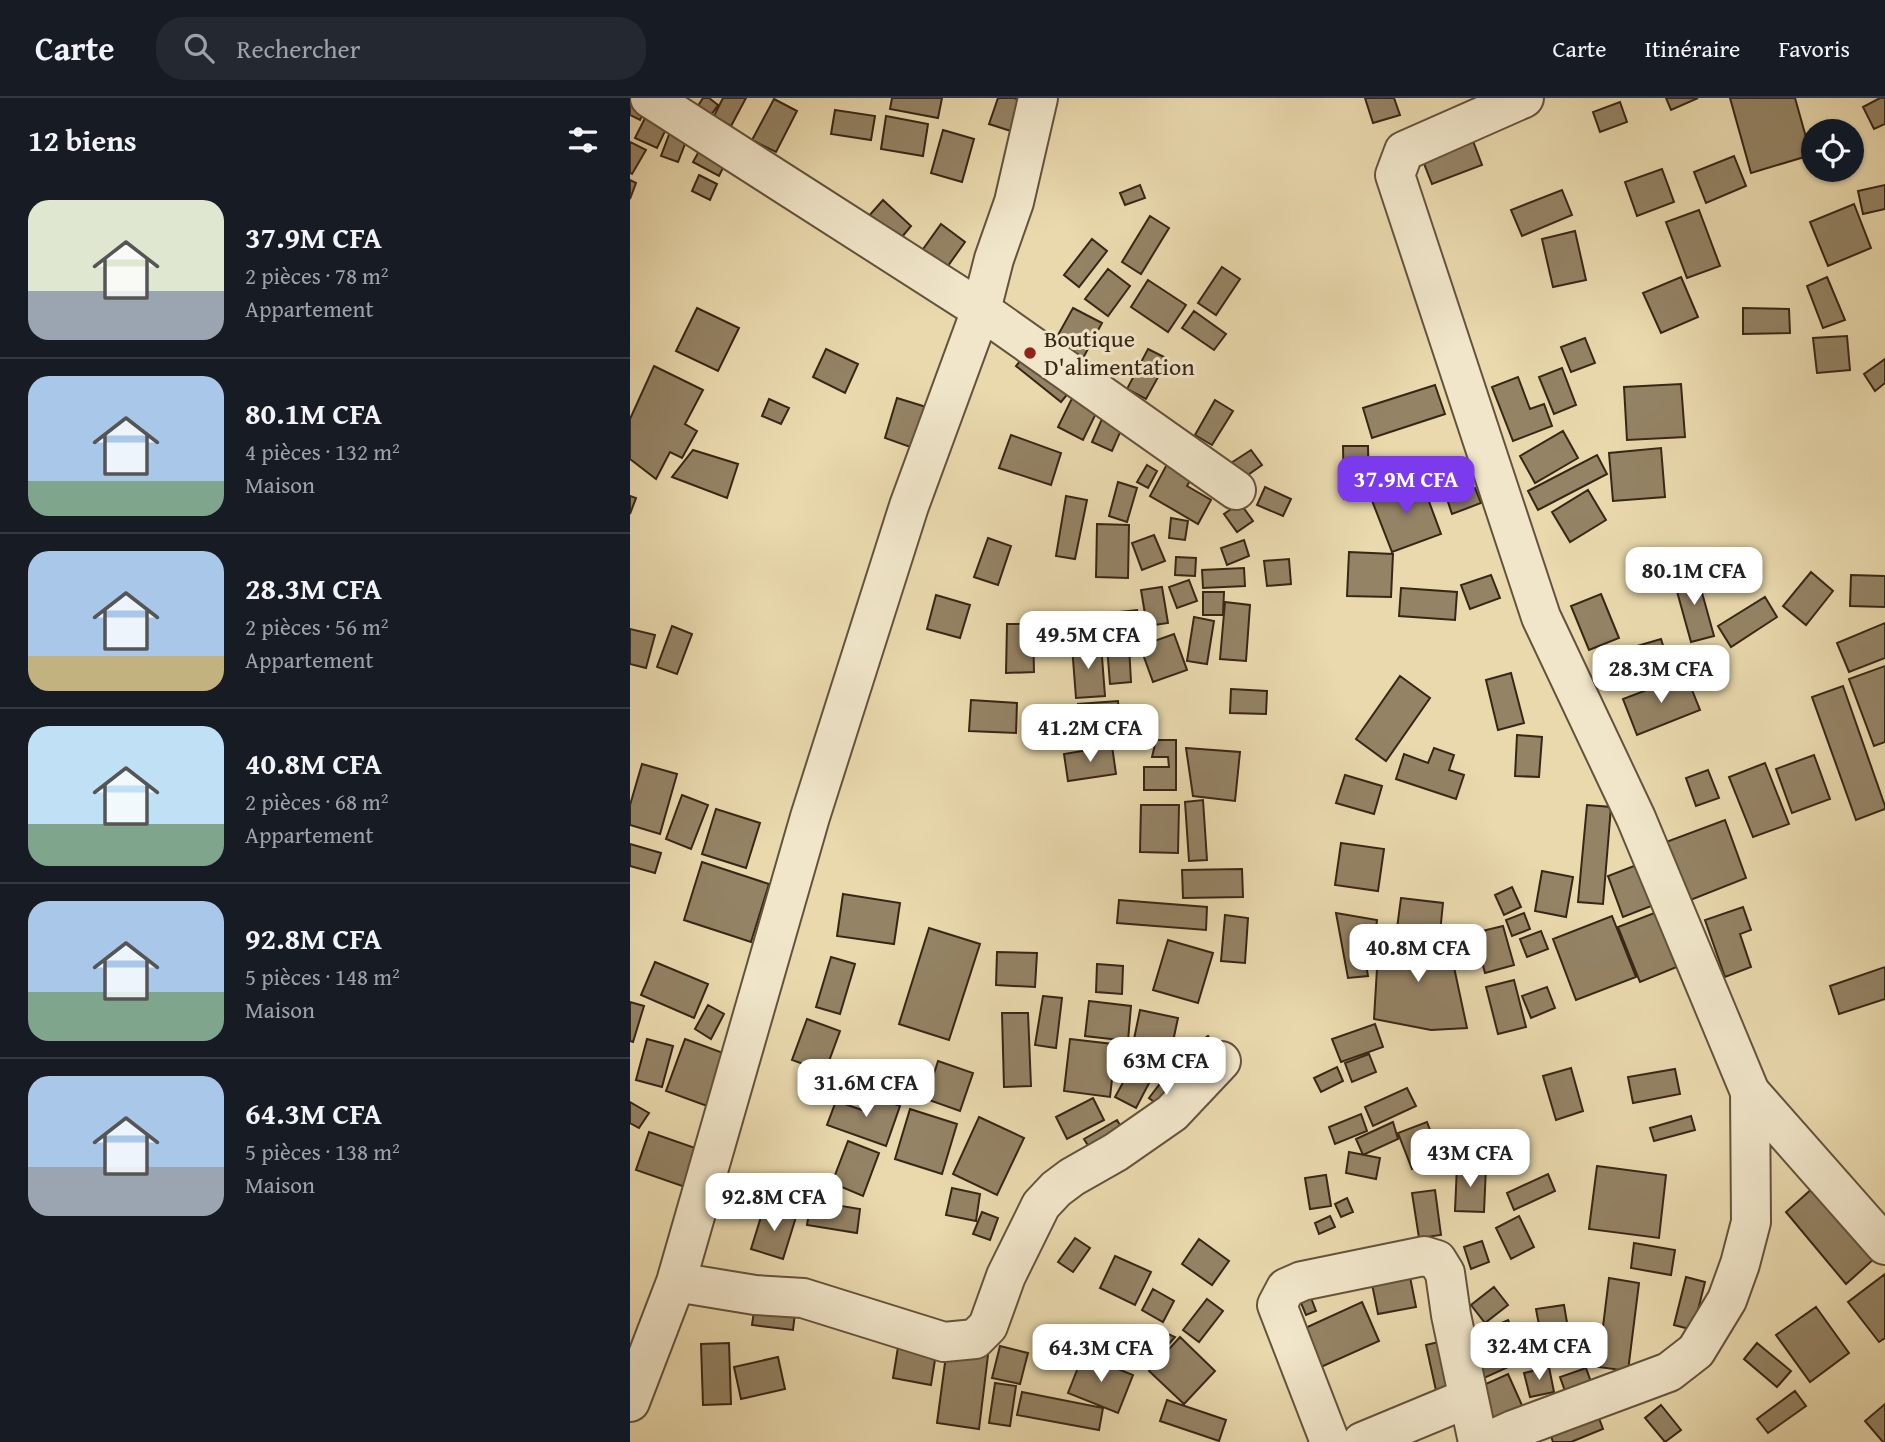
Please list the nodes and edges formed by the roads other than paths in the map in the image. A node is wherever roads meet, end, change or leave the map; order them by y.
1 (650, 98) edge
2 (1038, 98) edge
3 (1524, 98) edge
4 (981, 310) junction
5 (1236, 490) dead end
6 (1221, 1061) dead end
7 (1750, 1092) junction
8 (1885, 1245) edge
9 (676, 1282) junction
10 (631, 1393) edge
11 (1468, 1398) junction
12 (1330, 1442) edge
13 (1362, 1442) edge
14 (1478, 1442) edge
15 (1487, 1442) edge

1 - 4 street
2 - 4 street
3 - 7 street
4 - 5 street
4 - 9 street
6 - 9 street
7 - 8 street
7 - 15 street
9 - 10 street
11 - 12 street
11 - 13 street
11 - 14 street

